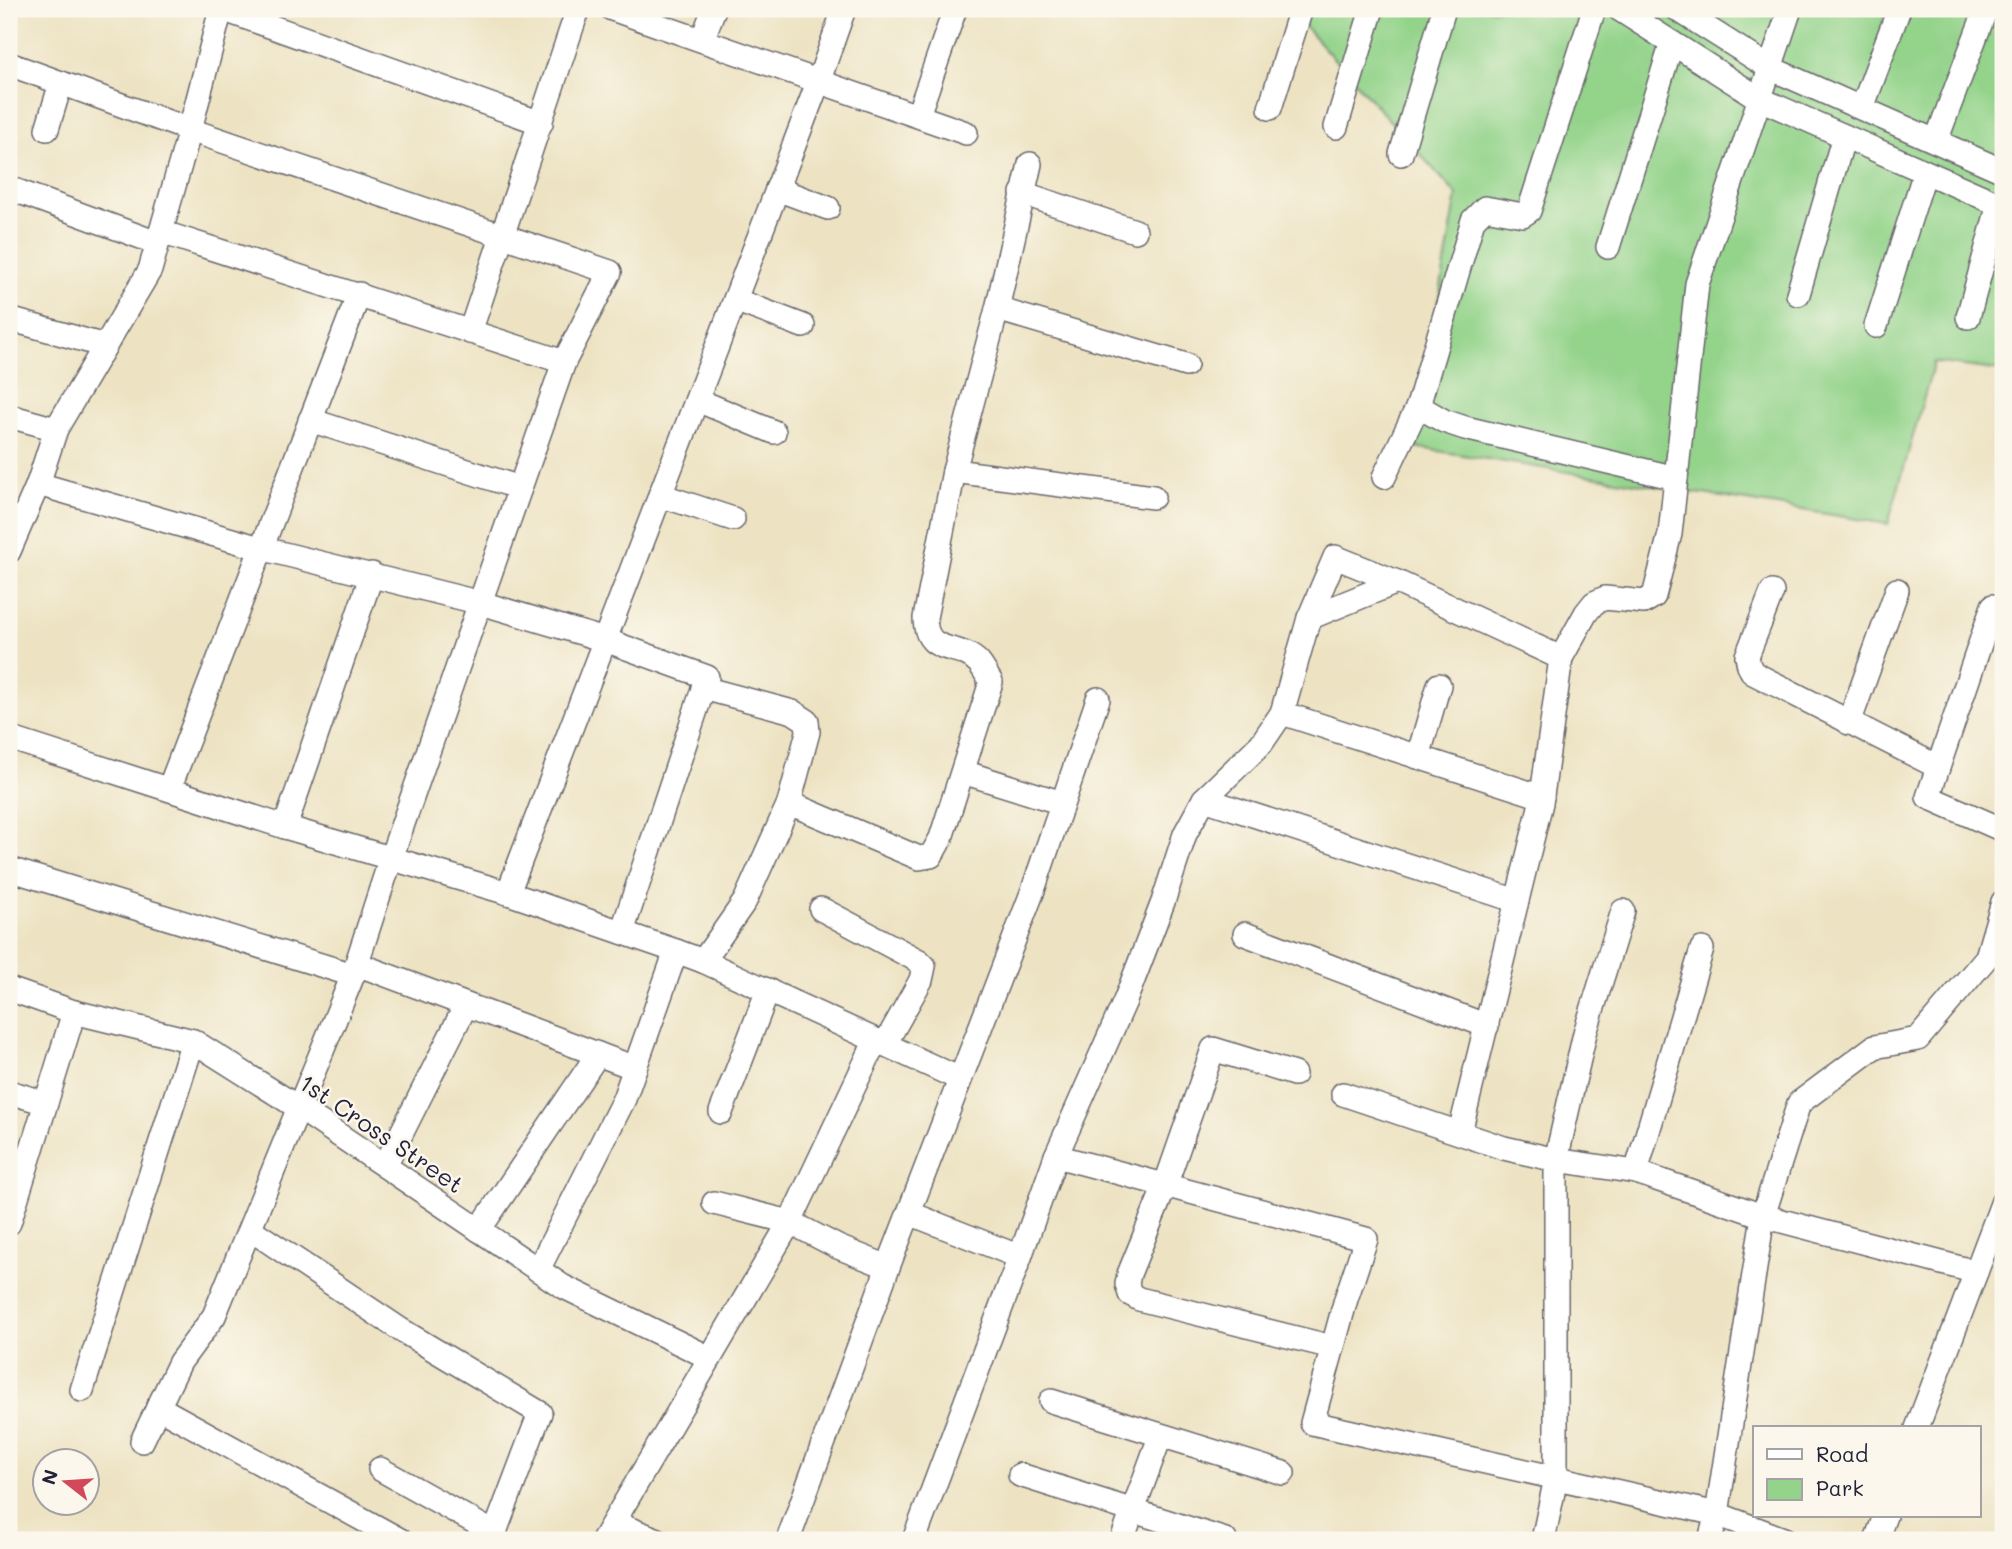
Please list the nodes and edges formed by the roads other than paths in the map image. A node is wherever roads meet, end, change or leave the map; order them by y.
1 (221, 9) edge
2 (578, 9) edge
3 (611, 9) edge
4 (714, 9) edge
5 (844, 9) edge
6 (955, 9) edge
7 (1301, 9) edge
8 (1372, 9) edge
9 (1444, 9) edge
10 (1594, 9) edge
11 (1790, 9) edge
12 (1899, 9) edge
13 (1986, 9) edge
14 (1625, 10) edge
15 (1683, 11) edge
16 (702, 40) junction
17 (1672, 43) junction
18 (9, 64) edge
19 (1770, 68) junction
20 (819, 80) junction
21 (61, 83) junction
22 (1759, 99) junction
23 (1270, 108) dead end
24 (1862, 108) junction
25 (918, 115) junction
26 (541, 123) junction
27 (1336, 127) dead end
28 (47, 129) dead end
29 (190, 130) junction
30 (967, 133) dead end
31 (1844, 136) junction
32 (1936, 141) junction
33 (1401, 154) dead end
34 (1030, 164) dead end
35 (2003, 170) edge
36 (1925, 172) junction
37 (9, 188) edge
38 (777, 190) junction
39 (1022, 193) junction
40 (2001, 205) edge
41 (828, 208) dead end
42 (1135, 231) dead end
43 (503, 235) junction
44 (159, 237) junction
45 (1608, 247) dead end
46 (359, 294) junction
47 (1798, 294) dead end
48 (735, 300) junction
49 (996, 309) junction
50 (1968, 317) dead end
51 (9, 319) edge
52 (803, 326) dead end
53 (1876, 326) dead end
54 (470, 332) junction
55 (105, 346) junction
56 (564, 362) junction
57 (1186, 365) dead end
58 (697, 400) junction
59 (1418, 406) junction
60 (9, 416) edge
61 (310, 420) junction
62 (56, 429) junction
63 (774, 432) dead end
64 (954, 471) junction
65 (1384, 477) dead end
66 (1676, 478) junction
67 (38, 484) junction
68 (520, 488) junction
69 (660, 495) junction
70 (1153, 497) dead end
71 (733, 519) dead end
72 (260, 548) junction
73 (9, 551) edge
74 (372, 575) junction
75 (1397, 582) junction
76 (1897, 590) dead end
77 (1772, 592) dead end
78 (481, 603) junction
79 (1993, 606) dead end
80 (1309, 618) junction
81 (605, 640) junction
82 (1561, 658) junction
83 (1439, 685) dead end
84 (703, 688) junction
85 (1098, 699) dead end
86 (1282, 713) junction
87 (1849, 723) junction
88 (9, 738) edge
89 (1418, 757) junction
90 (1938, 767) junction
91 (963, 772) junction
92 (169, 789) junction
93 (1542, 797) junction
94 (1204, 800) junction
95 (789, 803) junction
96 (1062, 803) junction
97 (285, 827) junction
98 (2003, 830) edge
99 (391, 858) junction
100 (9, 869) edge
101 (508, 893) junction
102 (1517, 901) junction
103 (2003, 902) edge
104 (821, 909) dead end
105 (1623, 911) dead end
106 (622, 932) junction
107 (1245, 933) dead end
108 (1702, 948) dead end
109 (676, 951) junction
110 (703, 961) junction
111 (355, 970) junction
112 (9, 989) edge
113 (768, 990) junction
114 (466, 1005) junction
115 (75, 1012) junction
116 (1487, 1026) junction
117 (193, 1041) junction
118 (881, 1042) junction
119 (598, 1054) junction
120 (635, 1068) junction
121 (1294, 1074) dead end
122 (960, 1079) junction
123 (9, 1092) edge
124 (1343, 1094) dead end
125 (46, 1103) junction
126 (299, 1108) junction
127 (721, 1112) dead end
128 (1460, 1132) junction
129 (1056, 1156) junction
130 (1556, 1160) junction
131 (385, 1166) junction
132 (1636, 1172) junction
133 (1165, 1186) junction
134 (2003, 1201) edge
135 (714, 1203) dead end
136 (909, 1213) junction
137 (1763, 1216) junction
138 (789, 1222) junction
139 (9, 1223) edge
140 (250, 1229) junction
141 (479, 1230) junction
142 (1020, 1257) junction
143 (888, 1267) junction
144 (538, 1270) junction
145 (1976, 1272) junction
146 (1332, 1347) junction
147 (710, 1358) junction
148 (82, 1390) dead end
149 (1051, 1401) dead end
150 (158, 1408) junction
151 (1918, 1426) edge
152 (1160, 1437) junction
153 (142, 1441) dead end
154 (380, 1469) dead end
155 (1283, 1473) dead end
156 (1020, 1475) dead end
157 (1556, 1478) junction
158 (1132, 1511) junction
159 (1717, 1514) junction
160 (1884, 1518) edge
161 (608, 1532) edge
162 (494, 1537) edge
163 (400, 1540) edge
164 (658, 1540) edge
165 (788, 1540) edge
166 (914, 1540) edge
167 (1122, 1540) edge
168 (1225, 1540) edge
169 (1543, 1540) edge
170 (1710, 1540) edge
171 (1786, 1540) edge
172 (1875, 1540) edge

1 - 26 street
1 - 29 street
2 - 26 street
3 - 16 street
4 - 16 street
5 - 20 street
6 - 25 street
7 - 23 street
8 - 27 street
9 - 33 street
10 - 59 street
11 - 19 street
12 - 24 street
13 - 32 street
14 - 17 street
15 - 19 street
16 - 20 street
17 - 22 street
17 - 45 street
18 - 21 street
19 - 22 street
19 - 24 street
20 - 25 street
20 - 38 street
21 - 28 street
21 - 29 street
22 - 31 street
22 - 66 street
24 - 32 street
25 - 30 street
26 - 43 street
29 - 43 street
29 - 44 street
31 - 36 street
31 - 47 street
32 - 35 street
34 - 39 street
36 - 40 street
36 - 53 street
37 - 44 street
38 - 41 street
38 - 48 street
39 - 42 street
39 - 49 street
40 - 50 street
43 - 54 street
43 - 56 street
44 - 46 street
44 - 55 street
46 - 54 street
46 - 61 street
48 - 52 street
48 - 58 street
49 - 57 street
49 - 64 street
51 - 55 street
54 - 56 street
55 - 62 street
56 - 68 street
58 - 63 street
58 - 69 street
59 - 65 street
59 - 66 street
60 - 62 street
61 - 68 street
61 - 72 street
62 - 67 street
64 - 70 street
64 - 91 street
66 - 82 street
67 - 72 street
67 - 73 street
68 - 78 street
69 - 71 street
69 - 81 street
72 - 74 street
72 - 92 street
74 - 78 street
74 - 97 street
75 - 80 street
75 - 80 street
75 - 82 street
76 - 87 street
77 - 87 street
78 - 81 street
78 - 99 street
79 - 90 street
80 - 86 street
81 - 84 street
81 - 101 street
82 - 93 street
83 - 89 street
84 - 95 street
84 - 106 street
85 - 96 street
86 - 89 street
86 - 94 street
87 - 90 street
88 - 92 street
89 - 93 street
90 - 98 street
91 - 95 street
91 - 96 street
92 - 97 street
93 - 102 street
94 - 102 street
94 - 129 street
95 - 110 street
96 - 122 street
97 - 99 street
99 - 101 street
99 - 111 street
100 - 111 street
101 - 106 street
102 - 116 street
103 - 137 street
104 - 118 street
105 - 130 street
106 - 109 street
107 - 116 street
108 - 132 street
109 - 110 street
109 - 120 street
110 - 113 street
111 - 114 street
111 - 126 street
112 - 115 street, 1st Cross Street
113 - 118 street
113 - 127 street
114 - 119 street
114 - 131 street
115 - 117 street, 1st Cross Street
115 - 125 street
116 - 128 street
117 - 126 street, 1st Cross Street
117 - 148 street
118 - 122 street
118 - 138 street
119 - 120 street
119 - 141 street
120 - 144 street
121 - 133 street
122 - 136 street
123 - 125 street
124 - 128 street
125 - 139 street
126 - 131 street, 1st Cross Street
126 - 140 street
128 - 130 street
129 - 133 street
129 - 142 street
130 - 132 street
130 - 157 street
131 - 141 street, 1st Cross Street
132 - 137 street
133 - 146 street
133 - 146 street
134 - 145 street
135 - 138 street
136 - 142 street
136 - 143 street
137 - 145 street
137 - 159 street
138 - 143 street
138 - 147 street
140 - 150 street
140 - 162 street
141 - 144 street, 1st Cross Street
142 - 166 street
143 - 165 street
144 - 147 street, 1st Cross Street
145 - 151 street
146 - 157 street
147 - 161 street
149 - 152 street
150 - 153 street
150 - 163 street
152 - 155 street
152 - 158 street
154 - 162 street
156 - 158 street
157 - 159 street
157 - 169 street
158 - 167 street
158 - 168 street
159 - 170 street
159 - 171 street
160 - 172 street
161 - 164 street

